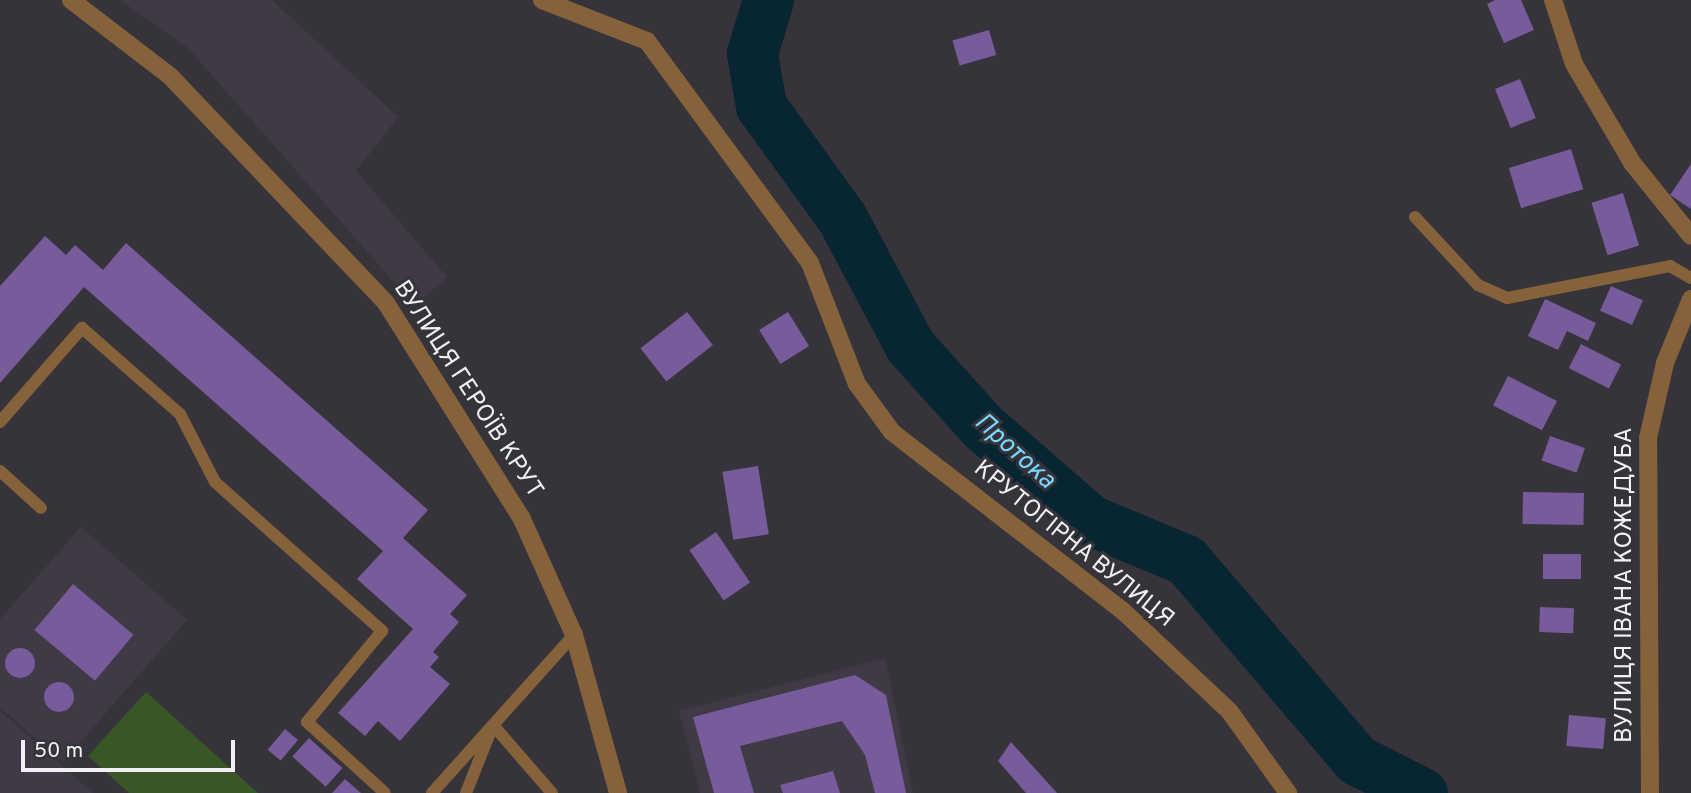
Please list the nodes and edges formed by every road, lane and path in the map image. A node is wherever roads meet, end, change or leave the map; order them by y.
1 (71, 0) edge
2 (542, 0) edge
3 (1553, 0) edge
4 (1415, 217) dead end
5 (1691, 236) edge
6 (1691, 278) edge
7 (1691, 299) edge
8 (0, 422) edge
9 (0, 471) edge
10 (41, 508) dead end
11 (574, 635) junction
12 (493, 725) junction
13 (385, 793) edge
14 (432, 793) edge
15 (466, 793) edge
16 (552, 793) edge
17 (618, 793) edge
18 (1289, 793) edge
19 (1650, 793) edge

1 - 11 street, ВУЛИЦЯ ГЕРОЇВ КРУТ
2 - 18 street, КРУТОГІРНА ВУЛИЦЯ
3 - 5 street
4 - 6 lane
7 - 19 street, ВУЛИЦЯ ІВАНА КОЖЕДУБА
8 - 13 lane
9 - 10 lane
11 - 12 lane
11 - 17 street, ВУЛИЦЯ ГЕРОЇВ КРУТ
12 - 14 lane
12 - 15 lane
12 - 16 lane

